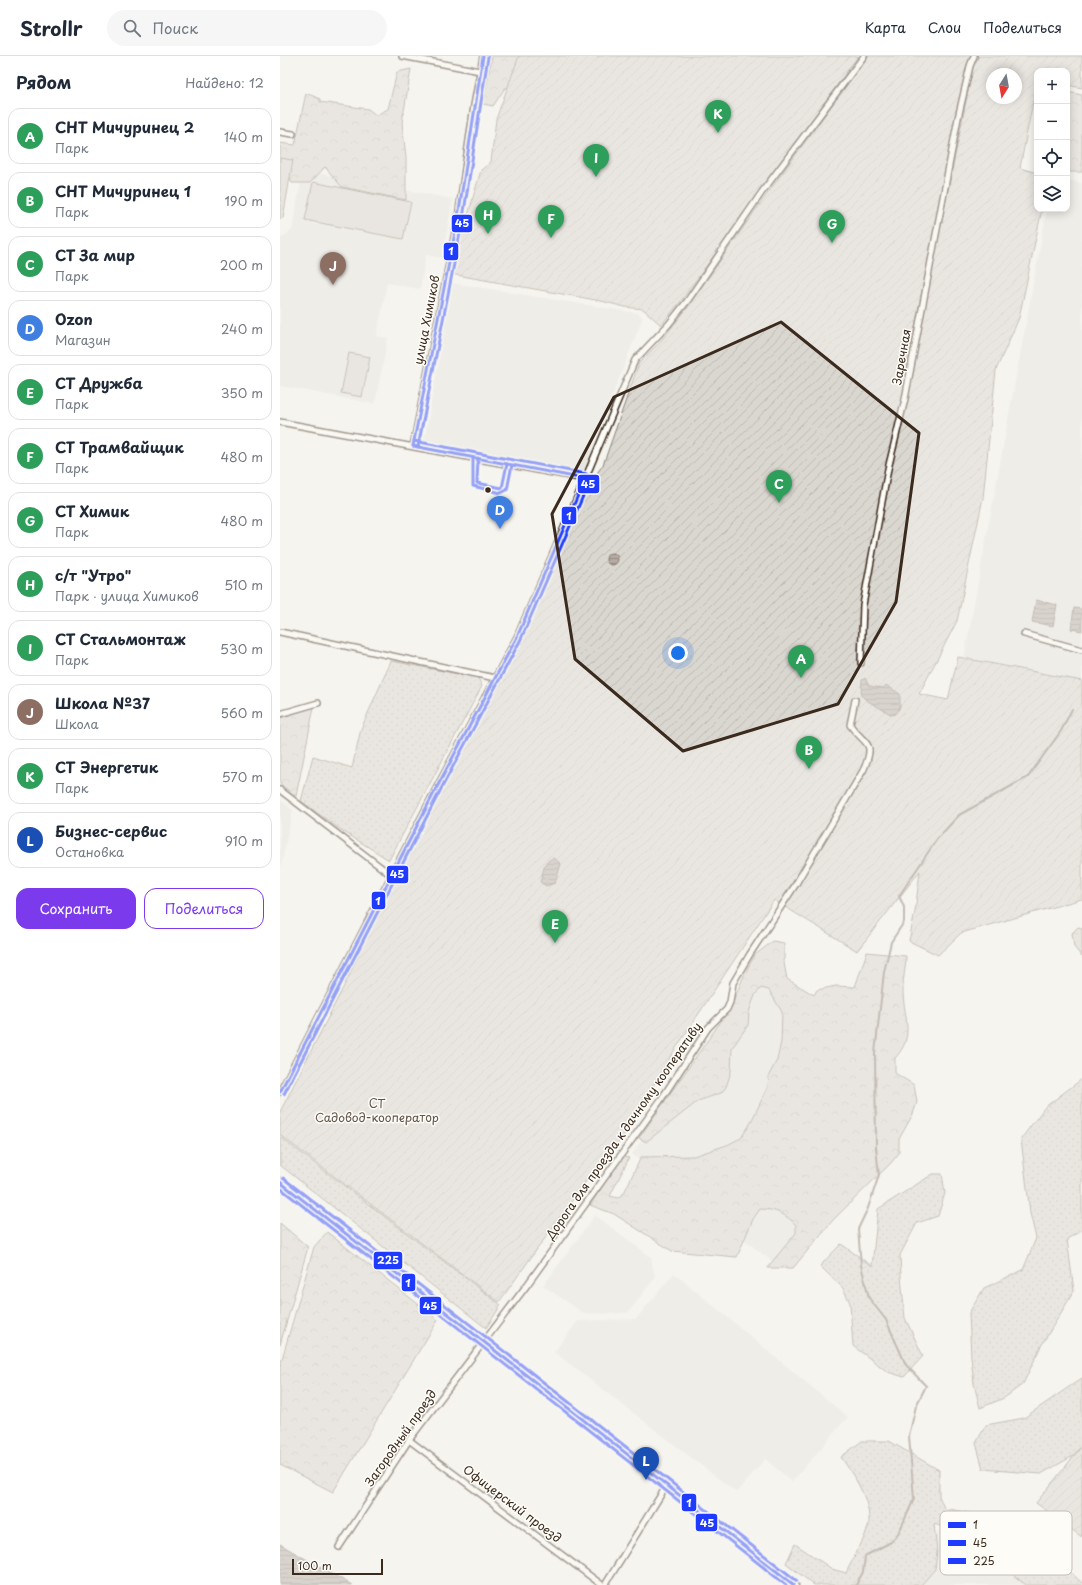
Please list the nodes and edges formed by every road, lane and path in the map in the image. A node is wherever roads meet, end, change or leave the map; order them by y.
1 (402, 56) edge
2 (483, 56) edge
3 (864, 56) edge
4 (974, 56) edge
5 (480, 71) junction
6 (280, 132) edge
7 (293, 134) dead end
8 (280, 422) edge
9 (413, 446) junction
10 (585, 479) junction
11 (280, 632) edge
12 (1024, 634) dead end
13 (1082, 650) edge
14 (861, 663) dead end
15 (495, 678) junction
16 (855, 700) dead end
17 (318, 703) dead end
18 (280, 714) edge
19 (280, 790) edge
20 (391, 875) junction
21 (282, 1083) edge
22 (280, 1092) edge
23 (280, 1182) edge
24 (484, 1342) junction
25 (409, 1440) junction
26 (667, 1485) junction
27 (339, 1547) dead end
28 (603, 1585) edge
29 (793, 1585) edge

1 - 5 street
2 - 5 street, улица Химиков
3 - 10 street
4 - 14 street, Заречная
5 - 9 street, улица Химиков
6 - 7 street
8 - 9 street
9 - 10 street
10 - 15 street
11 - 15 street
12 - 13 street
15 - 20 street
16 - 24 street, Дорога для проезда к дачному кооперативу
17 - 18 street
19 - 20 street
20 - 21 street
21 - 22 street
23 - 24 main road
24 - 25 street, Загородный проезд
24 - 26 main road
25 - 27 street, Загородный проезд
25 - 28 street, Офицерский проезд
26 - 28 street
26 - 29 main road

